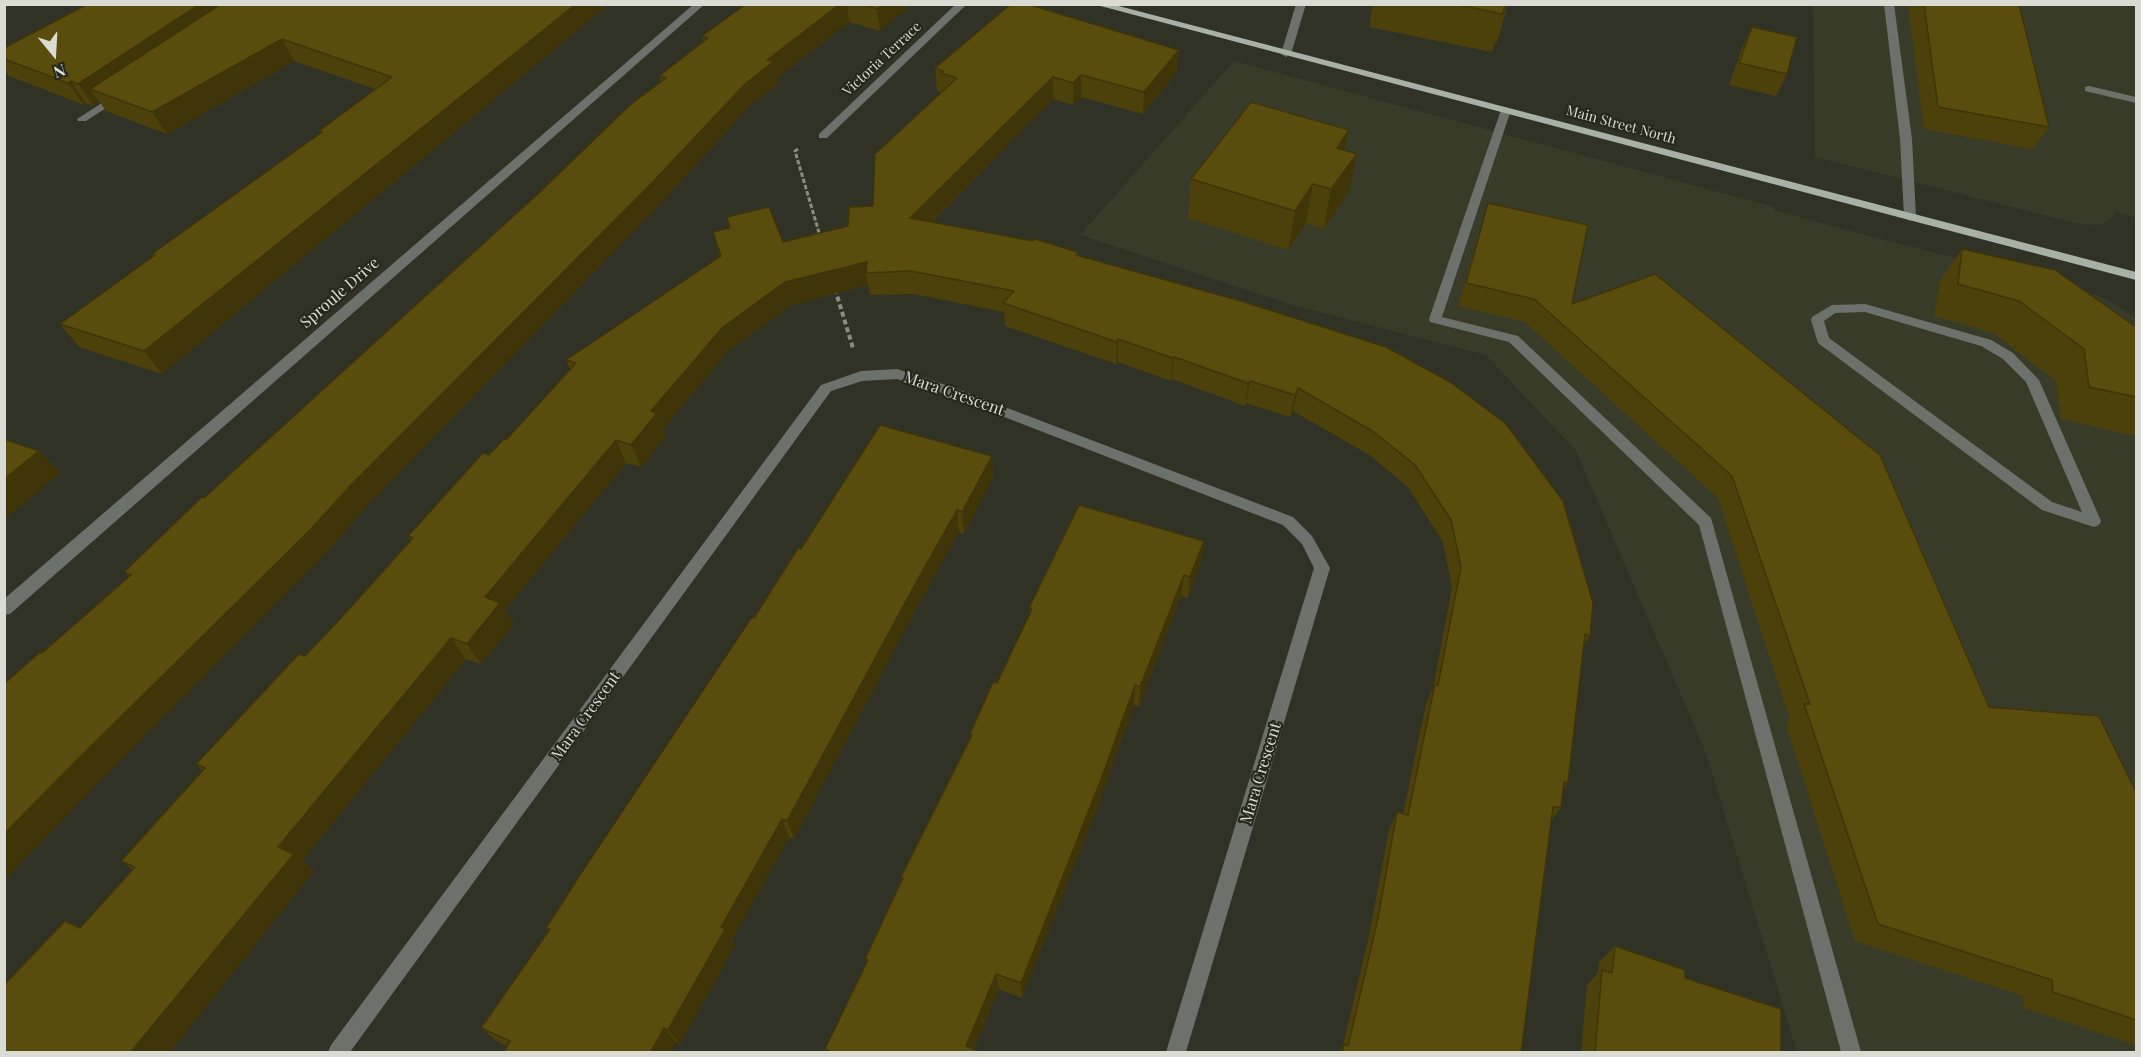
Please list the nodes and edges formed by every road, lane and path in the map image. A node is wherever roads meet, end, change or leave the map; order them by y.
1 (700, 4) edge
2 (962, 4) edge
3 (1098, 4) edge
4 (1301, 4) edge
5 (1889, 4) edge
6 (1286, 54) junction
7 (131, 87) edge
8 (2089, 89) dead end
9 (2136, 100) edge
10 (1506, 110) junction
11 (82, 119) dead end
12 (823, 136) joint
13 (1910, 216) junction
14 (822, 241) edge
15 (2136, 276) edge
16 (835, 286) edge
17 (861, 376) junction
18 (2094, 521) joint
19 (4, 609) edge
20 (338, 1053) edge
21 (1176, 1053) edge
22 (1851, 1053) edge

1 - 19 street, Sproule Drive
2 - 12 street, Victoria Terrace
3 - 6 main road, Main Street North
4 - 6 street
5 - 13 street
6 - 10 main road, Main Street North
7 - 11 street
8 - 9 street
10 - 13 main road, Main Street North
10 - 22 street
12 - 14 path
13 - 15 main road, Main Street North
16 - 17 path
17 - 20 street, Mara Crescent
17 - 21 street, Mara Crescent
18 - 18 street

